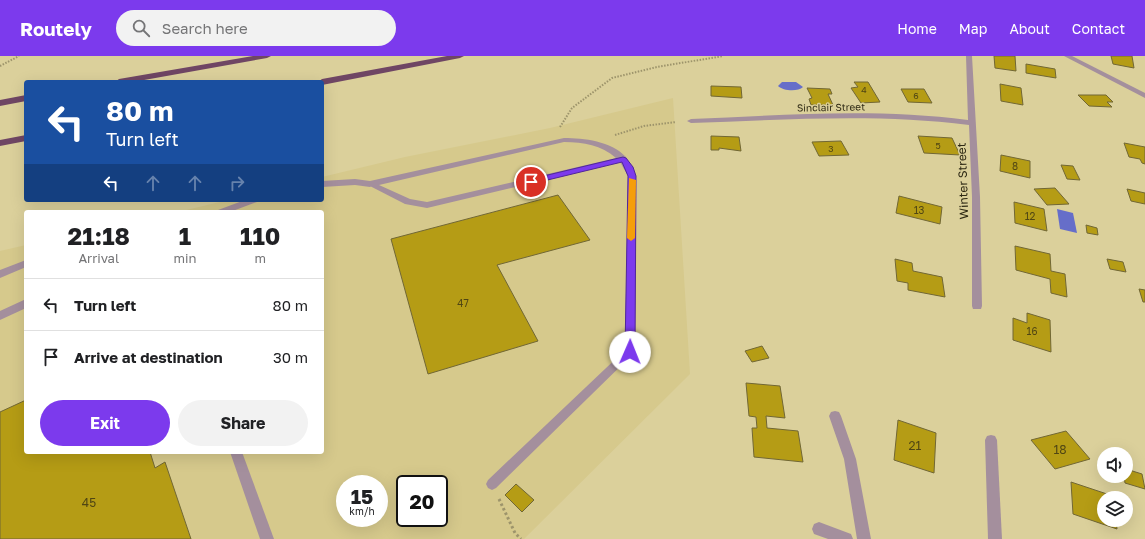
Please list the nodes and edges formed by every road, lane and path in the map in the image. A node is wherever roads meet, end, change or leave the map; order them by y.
1 (19, 56) edge
2 (267, 56) edge
3 (460, 56) edge
4 (723, 56) edge
5 (969, 56) edge
6 (1067, 56) edge
7 (0, 66) edge
8 (130, 80) edge
9 (324, 82) edge
10 (1145, 96) edge
11 (24, 98) edge
12 (0, 103) edge
13 (691, 121) dead end
14 (667, 122) dead end
15 (972, 123) junction
16 (24, 138) edge
17 (591, 142) junction
18 (0, 143) edge
19 (550, 143) junction
20 (623, 159) junction
21 (324, 184) edge
22 (370, 184) junction
23 (248, 202) edge
24 (226, 210) edge
25 (24, 264) edge
26 (0, 274) edge
27 (24, 305) edge
28 (977, 306) dead end
29 (0, 316) edge
30 (835, 416) dead end
31 (991, 440) dead end
32 (237, 454) edge
33 (492, 484) joint
34 (819, 529) dead end
35 (267, 539) edge
36 (521, 539) edge
37 (846, 539) edge
38 (864, 539) edge
39 (995, 539) edge

1 - 7 path
2 - 8 highway
3 - 9 highway
4 - 19 path
5 - 15 street, Winter Street
6 - 10 street
11 - 12 highway
13 - 15 street, Sinclair Street
14 - 17 path
15 - 28 street, Winter Street
16 - 18 highway
17 - 19 street
17 - 20 street
19 - 22 street
20 - 22 street
20 - 33 street
21 - 22 street
23 - 24 street
25 - 26 street
27 - 29 street
30 - 38 street
31 - 39 street
32 - 35 street
33 - 36 path
34 - 37 street

